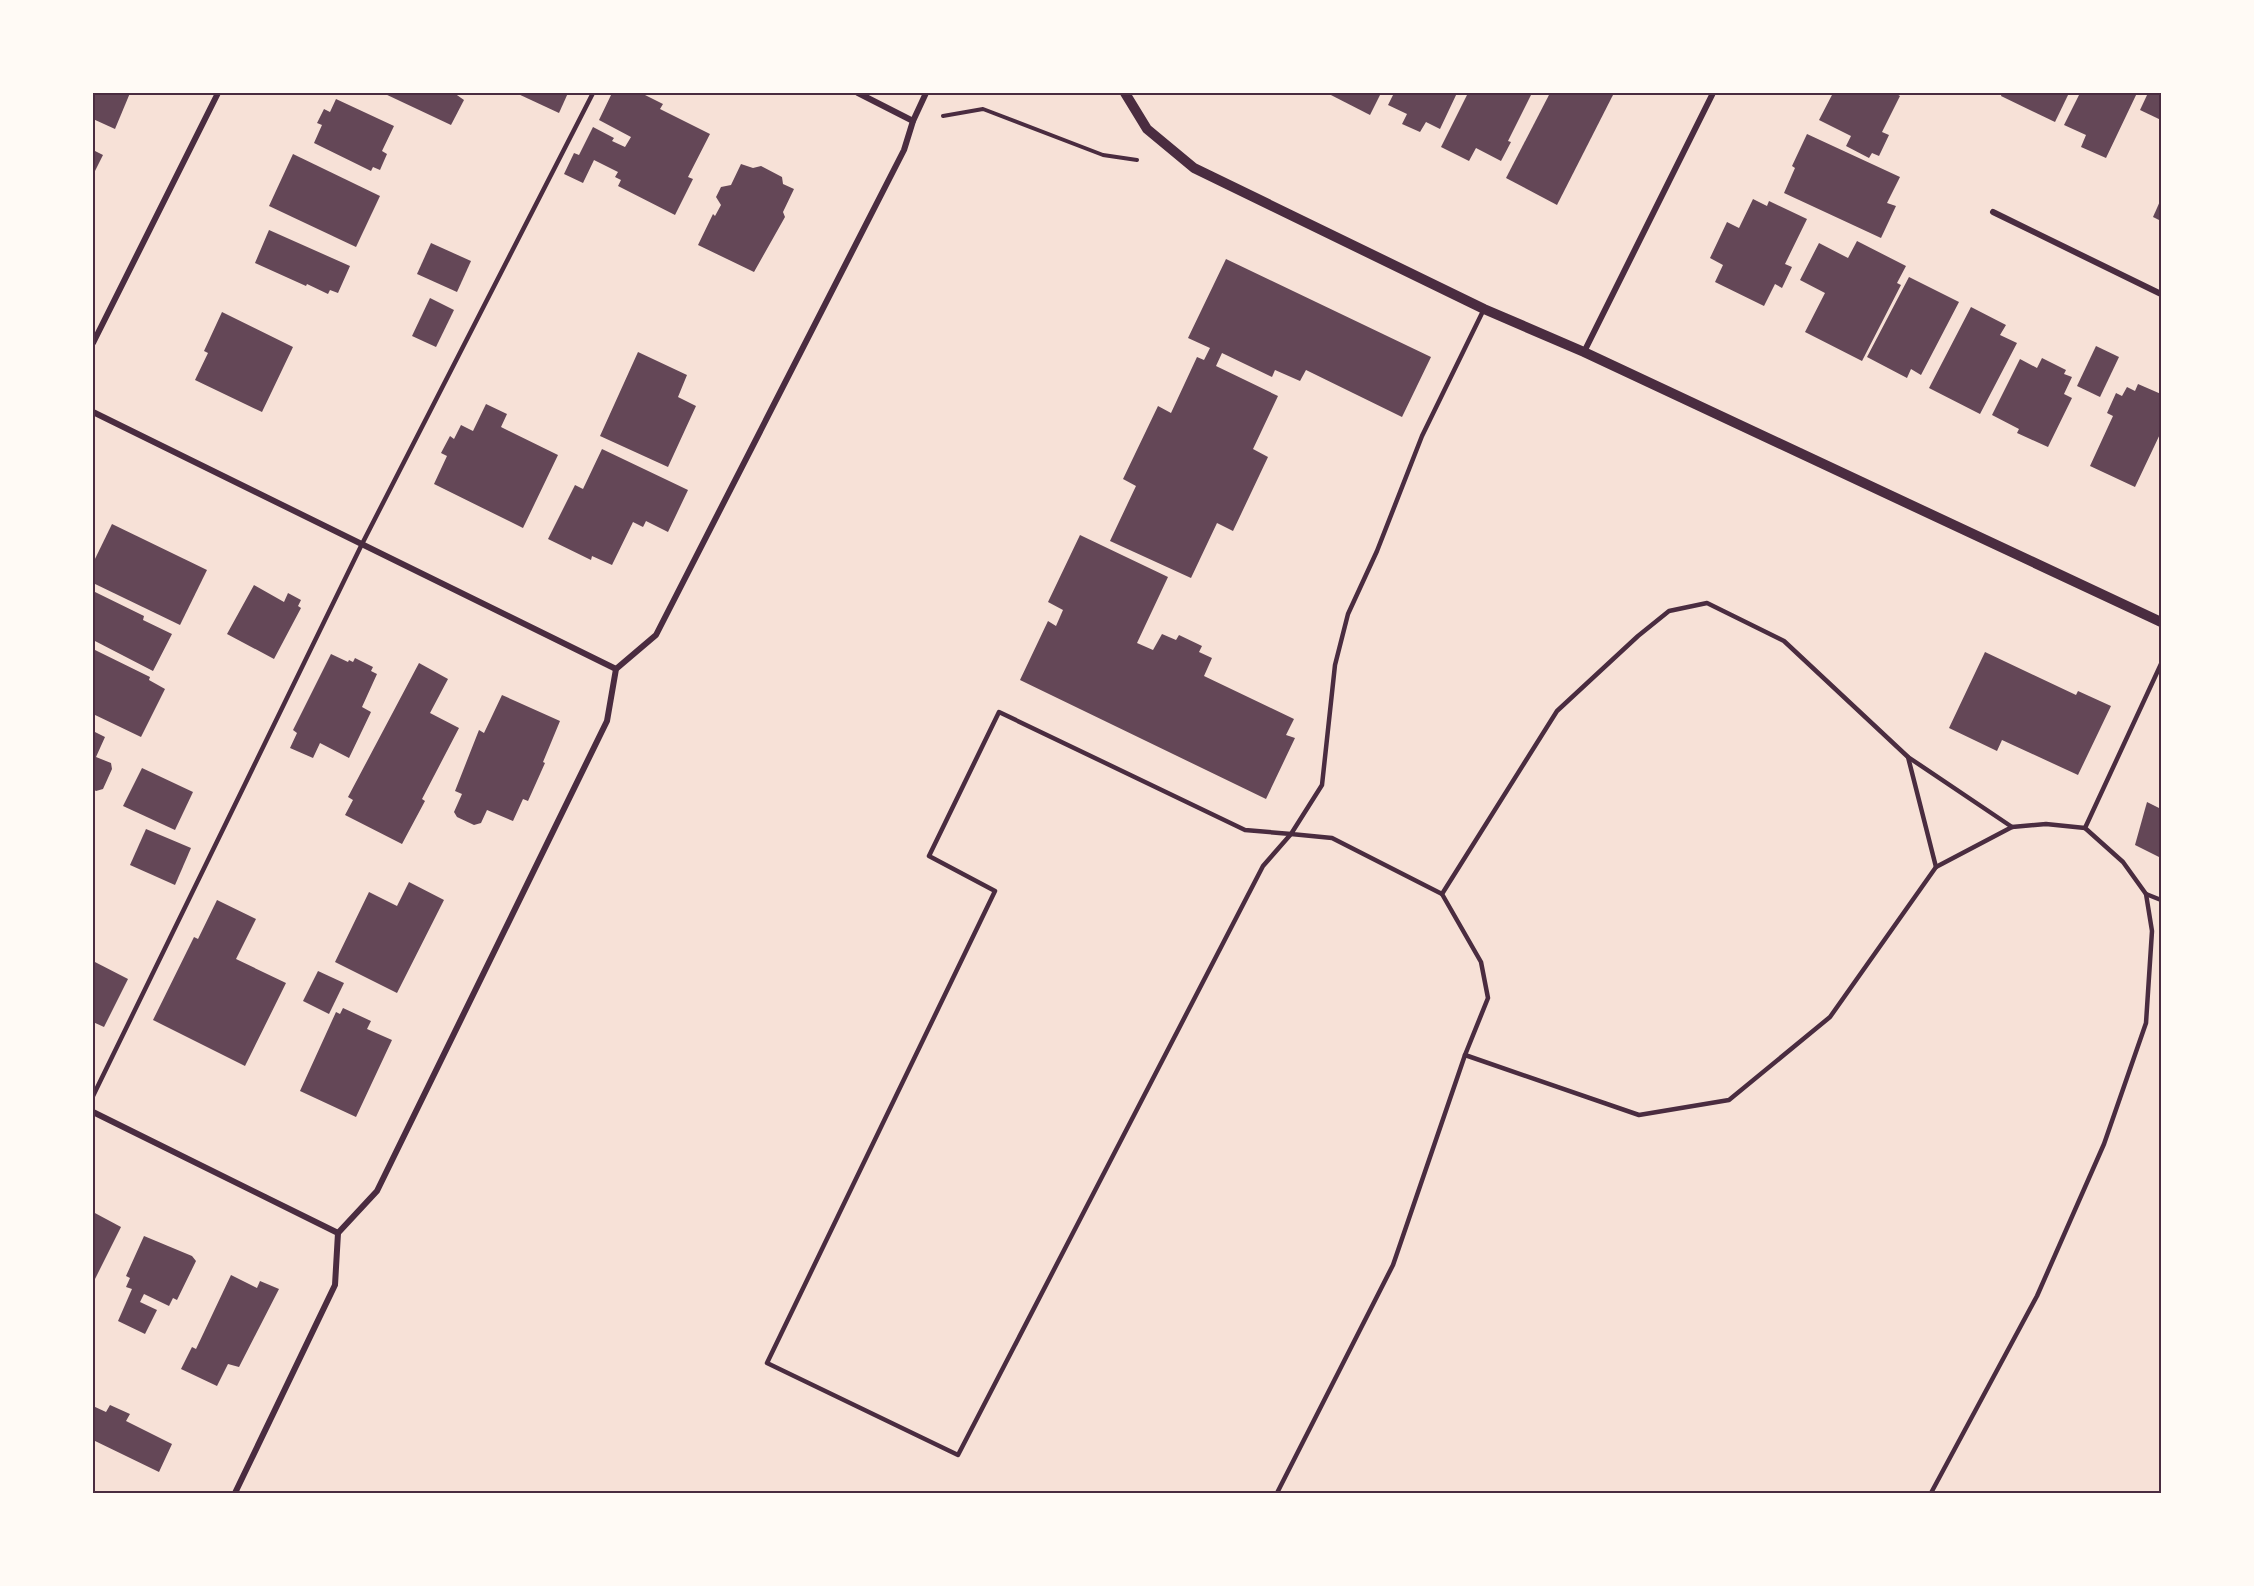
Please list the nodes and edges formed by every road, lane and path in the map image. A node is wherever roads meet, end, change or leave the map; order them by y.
1 (218, 93) edge
2 (593, 93) edge
3 (858, 93) edge
4 (926, 93) edge
5 (1125, 93) edge
6 (1713, 93) edge
7 (913, 121) junction
8 (1194, 168) junction
9 (1994, 212) dead end
10 (2161, 294) edge
11 (1484, 309) junction
12 (93, 343) edge
13 (1584, 352) junction
14 (93, 412) edge
15 (362, 544) junction
16 (2161, 622) edge
17 (2161, 664) edge
18 (616, 669) junction
19 (1908, 758) junction
20 (2012, 827) junction
21 (2085, 828) junction
22 (1290, 834) junction
23 (1936, 867) junction
24 (1442, 894) junction
25 (2146, 894) junction
26 (2161, 900) edge
27 (1465, 1055) junction
28 (93, 1096) edge
29 (93, 1112) edge
30 (338, 1233) junction
31 (235, 1493) edge
32 (1276, 1493) edge
33 (1931, 1493) edge

1 - 12 street
2 - 15 lane
3 - 7 street
4 - 7 street
5 - 8 street
6 - 13 street
7 - 8 path
7 - 18 street
8 - 11 street
9 - 10 street
11 - 13 street
11 - 22 lane
13 - 16 street
14 - 15 street
15 - 18 street
15 - 28 lane
17 - 21 lane
18 - 30 street
19 - 20 lane
19 - 23 lane
19 - 24 lane
20 - 21 lane
20 - 23 lane
21 - 25 lane
22 - 22 lane
22 - 24 lane
23 - 27 lane
24 - 27 lane
25 - 26 lane
25 - 33 lane
27 - 32 lane
29 - 30 street
30 - 31 street

